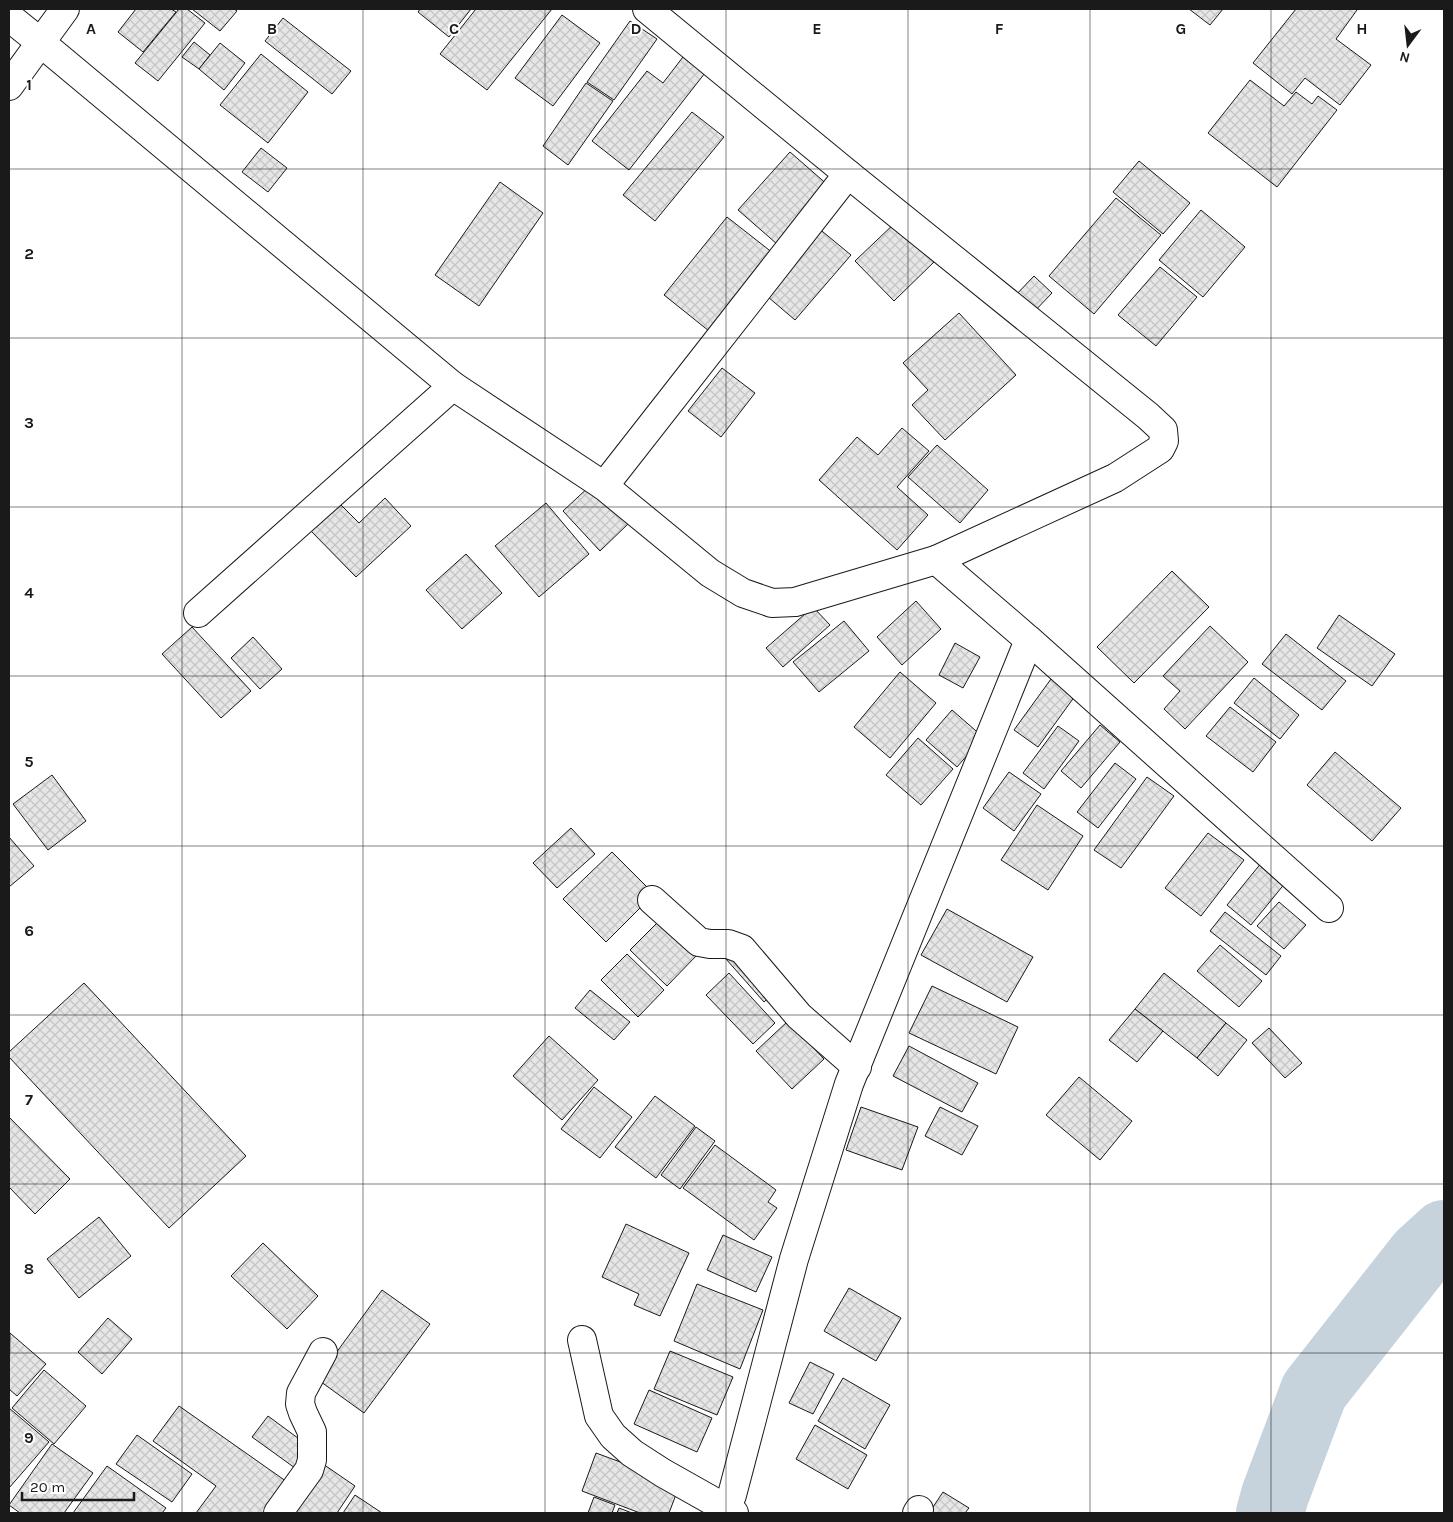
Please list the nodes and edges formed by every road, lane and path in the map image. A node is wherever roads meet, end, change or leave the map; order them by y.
1 (66, 9) edge
2 (647, 9) edge
3 (9, 17) edge
4 (40, 42) junction
5 (9, 86) edge
6 (848, 174) junction
7 (453, 386) junction
8 (604, 486) junction
9 (936, 560) junction
10 (198, 614) dead end
11 (1029, 640) junction
12 (652, 900) dead end
13 (1330, 908) dead end
14 (857, 1067) junction
15 (582, 1340) dead end
16 (323, 1352) dead end
17 (729, 1512) edge
18 (278, 1513) edge

1 - 4 street
2 - 6 street
3 - 4 street
4 - 5 street
4 - 7 street
6 - 8 street
6 - 9 street
7 - 8 street
7 - 10 street
8 - 9 street
9 - 11 street
11 - 13 street
11 - 14 street
12 - 14 street
14 - 17 street
15 - 17 street
16 - 18 street

